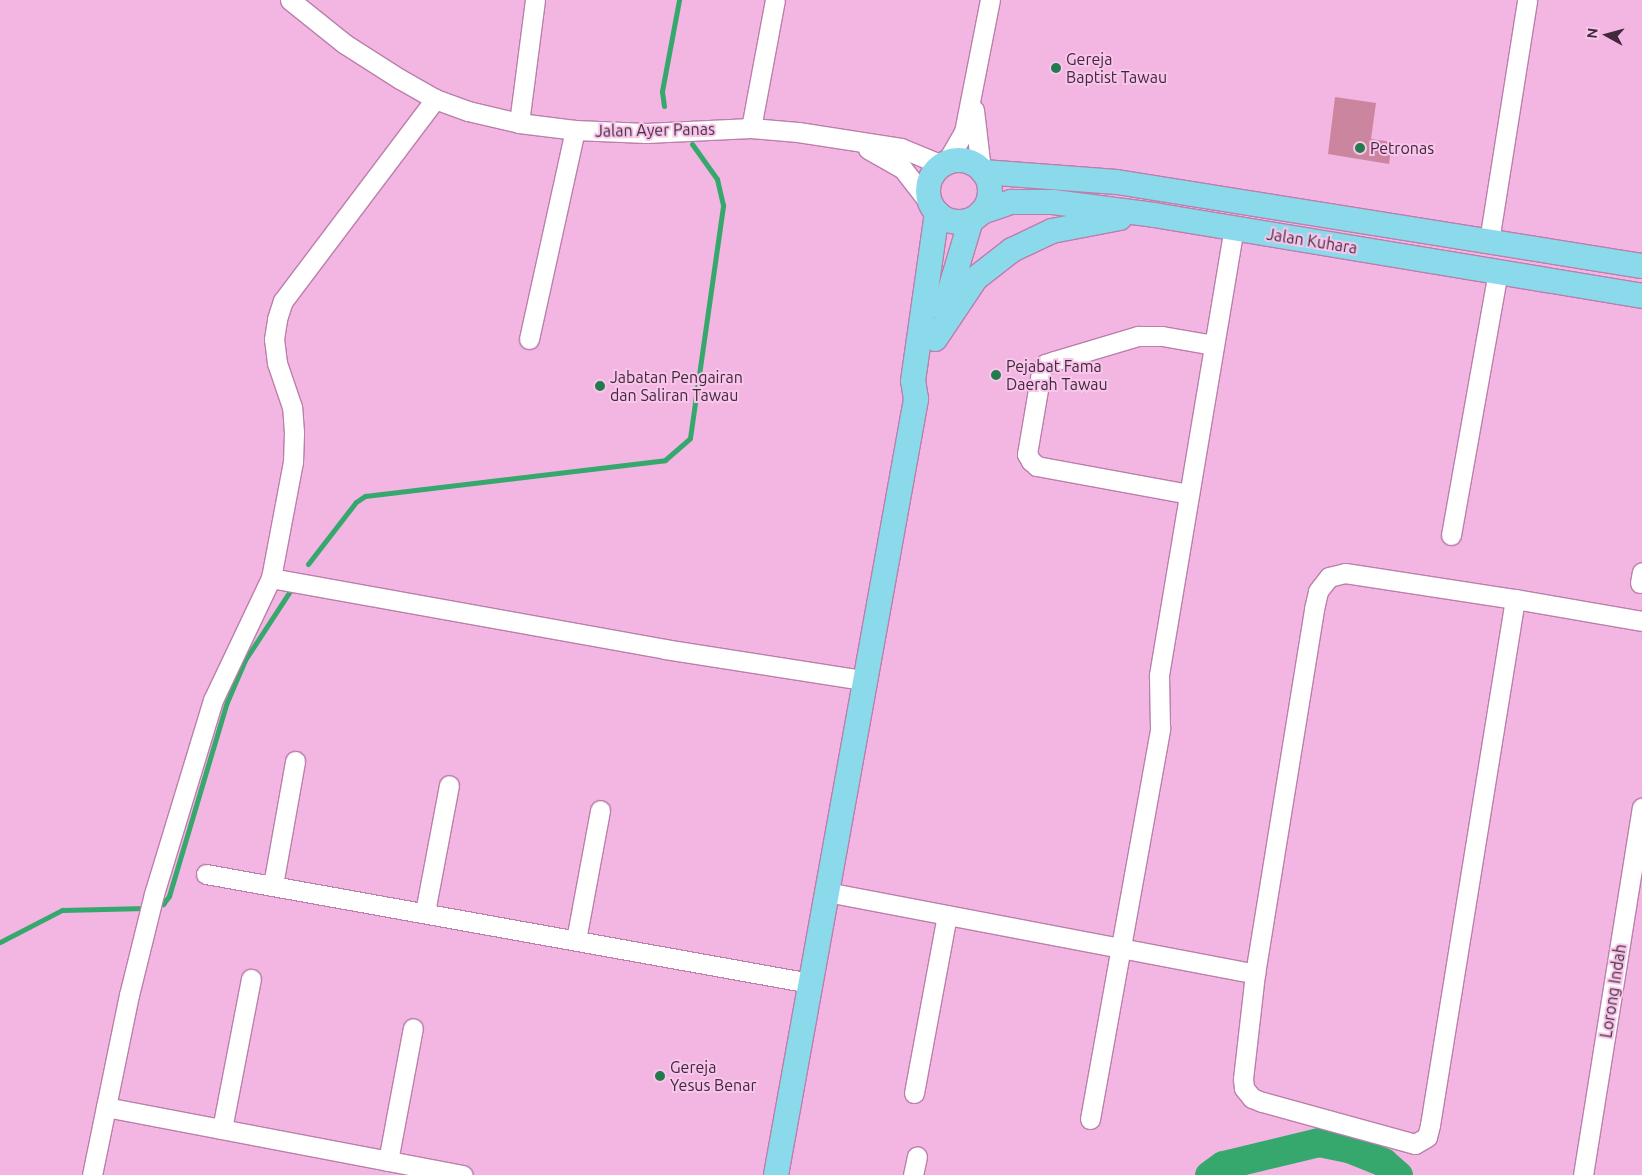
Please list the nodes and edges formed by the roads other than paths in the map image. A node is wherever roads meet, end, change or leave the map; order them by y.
1 (290, 0) edge
2 (536, 0) edge
3 (775, 0) edge
4 (990, 0) edge
5 (1527, 0) edge
6 (973, 94) junction
7 (435, 99) junction
8 (519, 123) junction
9 (751, 128) junction
10 (575, 130) junction
11 (844, 138) junction
12 (944, 164) junction
13 (982, 171) junction
14 (934, 209) junction
15 (1154, 215) junction
16 (977, 216) junction
17 (1234, 228) junction
18 (1489, 241) junction
19 (1642, 266) edge
20 (1498, 271) junction
21 (1642, 296) edge
22 (529, 339) dead end
23 (936, 339) junction
24 (1214, 345) junction
25 (916, 399) junction
26 (1189, 494) junction
27 (1451, 535) dead end
28 (272, 578) junction
29 (1515, 599) junction
30 (1642, 621) edge
31 (864, 680) junction
32 (295, 761) dead end
33 (449, 786) dead end
34 (1642, 808) edge
35 (600, 810) dead end
36 (206, 874) dead end
37 (273, 885) junction
38 (827, 892) junction
39 (425, 912) junction
40 (947, 915) junction
41 (576, 940) junction
42 (1120, 948) junction
43 (1255, 974) junction
44 (251, 979) dead end
45 (810, 983) junction
46 (413, 1028) dead end
47 (914, 1093) dead end
48 (106, 1107) junction
49 (1090, 1119) dead end
50 (222, 1129) junction
51 (917, 1156) dead end
52 (388, 1161) junction
53 (92, 1175) edge
54 (463, 1175) edge
55 (776, 1175) edge
56 (913, 1175) edge
57 (1583, 1175) edge

1 - 7 street, Jalan Ayer Panas
2 - 8 street
3 - 9 street
4 - 6 street
5 - 18 street
6 - 12 street
6 - 13 street
7 - 8 street, Jalan Ayer Panas
7 - 28 street
8 - 10 street, Jalan Ayer Panas
9 - 10 street, Jalan Ayer Panas
9 - 11 street, Jalan Ayer Panas
10 - 22 street
11 - 12 street, Jalan Ayer Panas
11 - 14 street, Jalan Ayer Panas
12 - 13 main road
12 - 14 main road
13 - 16 main road
13 - 18 main road, Jalan Kuhara
14 - 16 main road
14 - 25 main road
15 - 16 main road, Jalan Kuhara
15 - 17 main road, Jalan Kuhara
15 - 23 main road
16 - 23 main road
17 - 20 main road, Jalan Kuhara
17 - 24 street
18 - 19 main road, Jalan Kuhara
20 - 21 main road, Jalan Kuhara
20 - 27 street
23 - 25 main road
24 - 26 street
24 - 26 street
25 - 31 main road
26 - 42 street
28 - 31 street
28 - 48 street
29 - 30 street
29 - 43 street
29 - 43 street
31 - 38 main road
32 - 37 street
33 - 39 street
34 - 57 street, Lorong Indah
35 - 41 street
36 - 37 street
37 - 39 street
38 - 40 street
38 - 45 main road
39 - 41 street
40 - 42 street
40 - 47 street
41 - 45 street
42 - 43 street
42 - 49 street
44 - 50 street
45 - 55 main road
46 - 52 street
48 - 50 street
48 - 53 street
50 - 52 street
51 - 56 street
52 - 54 street

